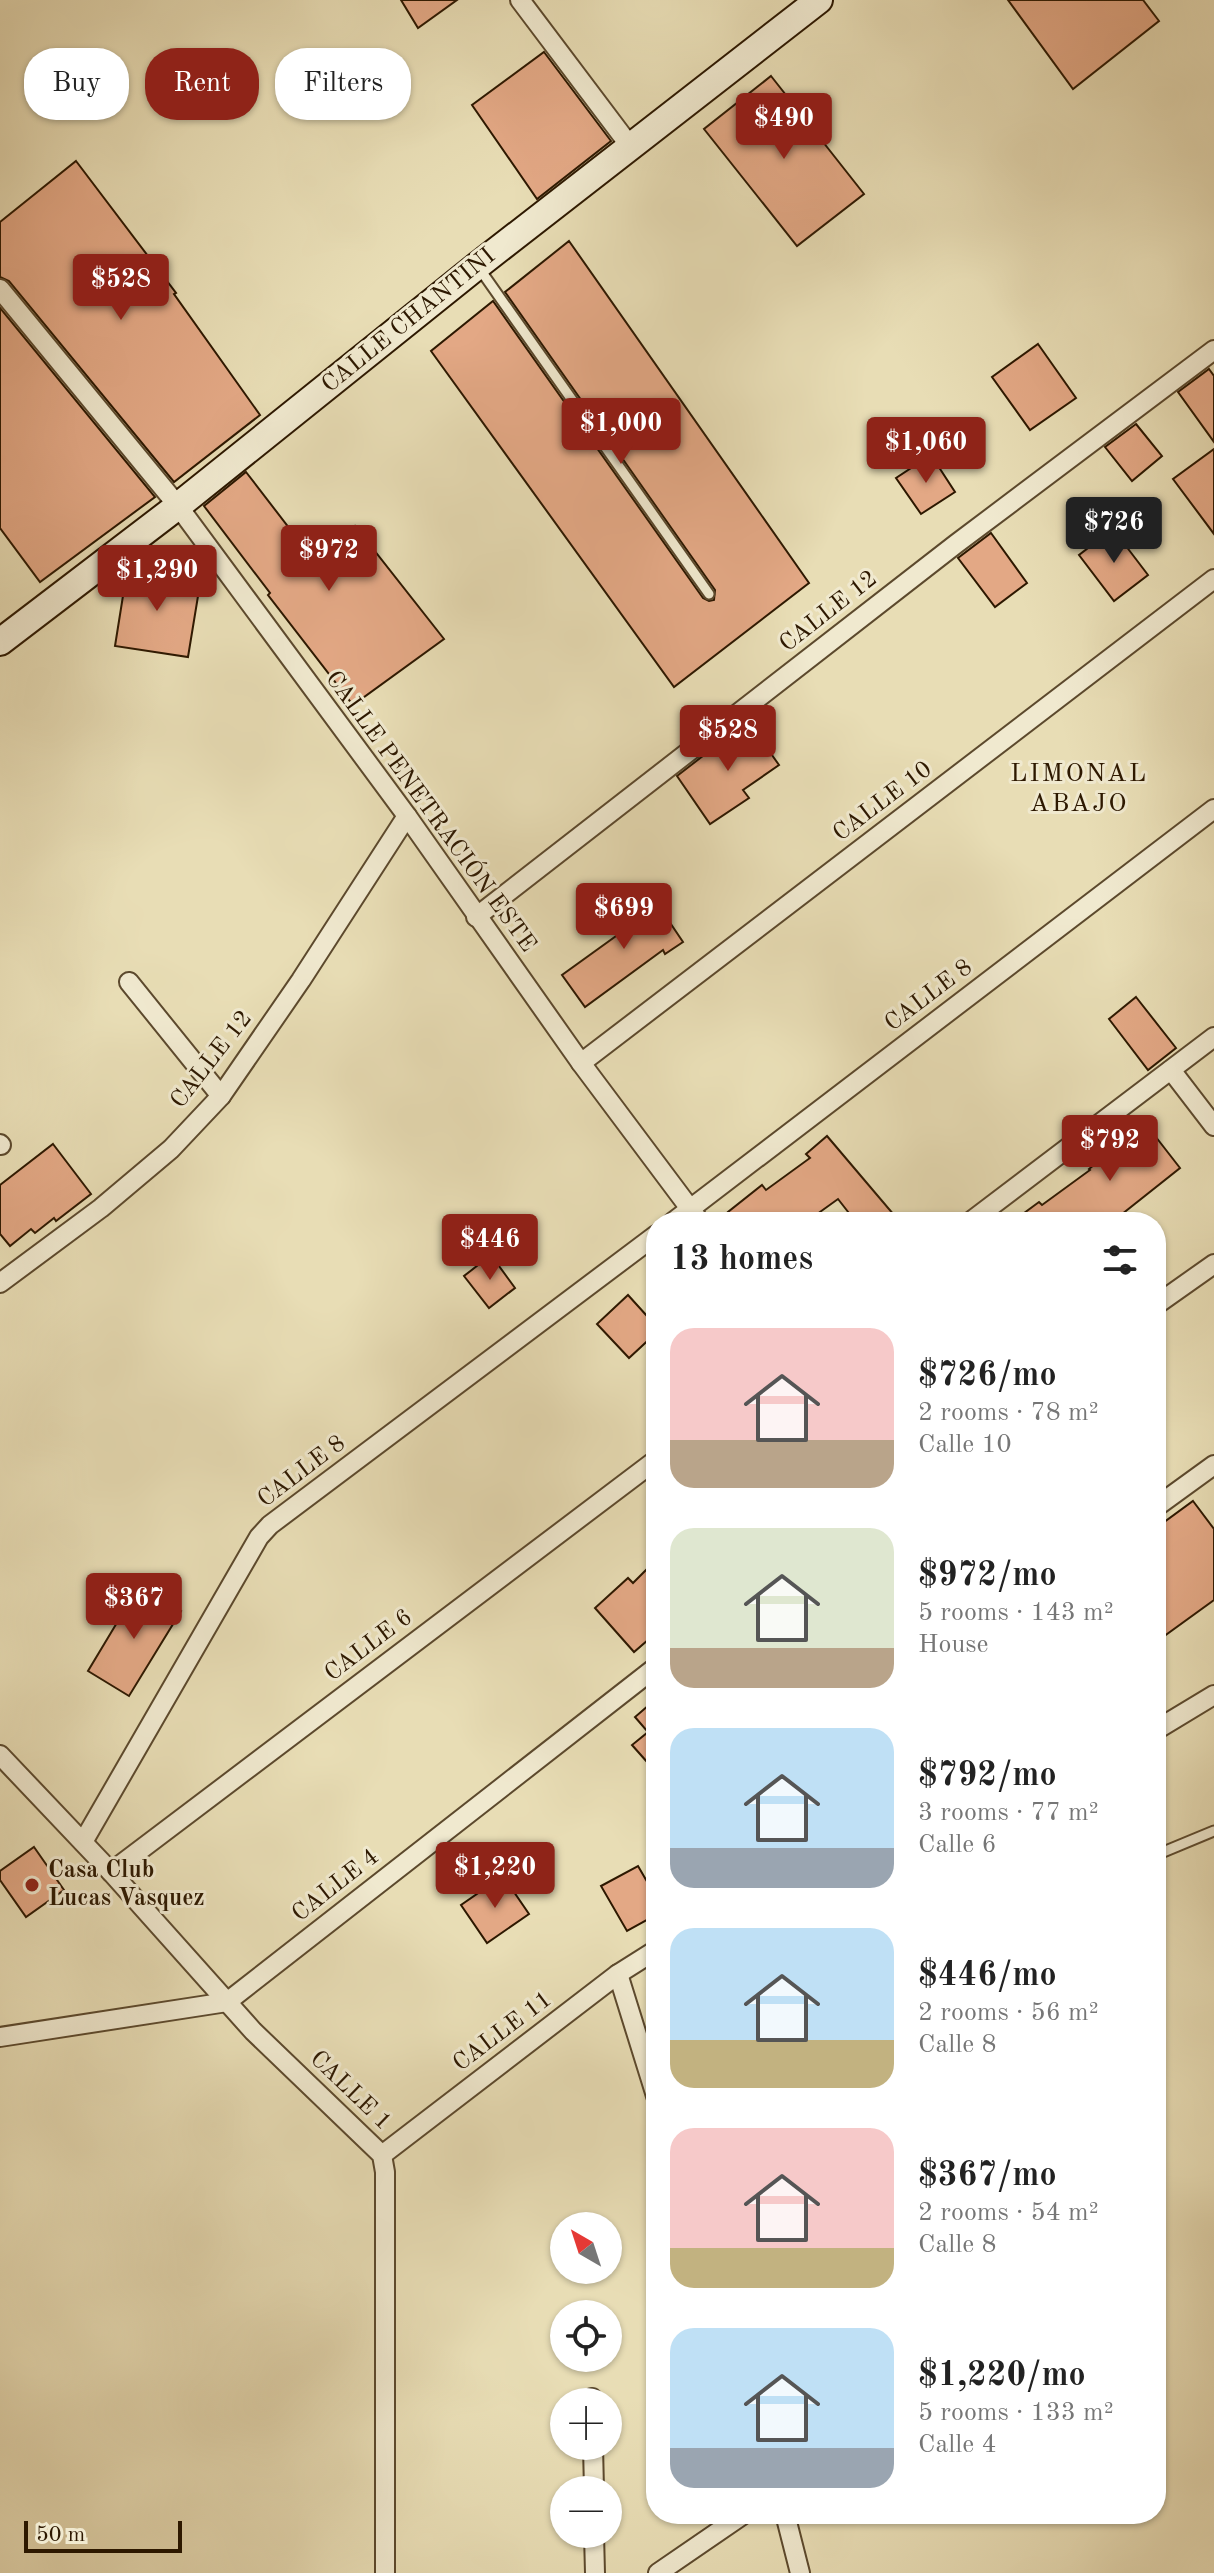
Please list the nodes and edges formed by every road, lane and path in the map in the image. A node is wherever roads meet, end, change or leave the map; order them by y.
1 (520, 0) edge
2 (819, 0) edge
3 (630, 146) junction
4 (477, 266) junction
5 (0, 289) edge
6 (1214, 350) edge
7 (178, 506) junction
8 (1214, 579) edge
9 (709, 594) dead end
10 (0, 642) edge
11 (1214, 809) edge
12 (407, 816) junction
13 (476, 917) junction
14 (129, 982) dead end
15 (1214, 1037) edge
16 (581, 1063) junction
17 (1171, 1070) junction
18 (221, 1096) junction
19 (1214, 1126) edge
20 (693, 1212) edge
21 (699, 1212) edge
22 (983, 1212) edge
23 (646, 1243) edge
24 (1214, 1264) edge
25 (0, 1283) edge
26 (1166, 1298) edge
27 (1214, 1465) edge
28 (646, 1468) edge
29 (1166, 1500) edge
30 (646, 1675) edge
31 (1214, 1695) edge
32 (1166, 1724) edge
33 (0, 1755) edge
34 (1214, 1831) edge
35 (83, 1842) junction
36 (1166, 1851) edge
37 (111, 1872) junction
38 (646, 1956) edge
39 (618, 1974) junction
40 (227, 2002) junction
41 (0, 2037) edge
42 (646, 2064) edge
43 (382, 2155) junction
44 (729, 2524) edge
45 (788, 2524) edge
46 (594, 2548) edge
47 (385, 2573) edge
48 (595, 2573) edge
49 (658, 2573) edge
50 (800, 2573) edge

1 - 3 street
2 - 3 street, CALLE CHANTINI
3 - 4 street, CALLE CHANTINI
4 - 7 street, CALLE CHANTINI
4 - 9 lane
5 - 7 street, CALLE PENETRACIÓN ESTE
6 - 13 street, CALLE 12
7 - 10 street, CALLE CHANTINI
7 - 12 street, CALLE PENETRACIÓN ESTE
8 - 16 street, CALLE 10
11 - 21 street, CALLE 8
12 - 13 street, CALLE PENETRACIÓN ESTE
12 - 18 street, CALLE 12
13 - 16 street, CALLE PENETRACIÓN ESTE
14 - 18 street
15 - 17 street
16 - 20 street, CALLE PENETRACIÓN ESTE
17 - 19 street
17 - 22 street
18 - 25 street, CALLE 12
23 - 35 street, CALLE 8
24 - 26 street
27 - 29 street
28 - 37 street, CALLE 6
30 - 40 street, CALLE 4
31 - 32 street
33 - 35 street, CALLE 1
34 - 36 lane
35 - 37 street, CALLE 1
37 - 40 street, CALLE 1
38 - 39 street, CALLE 11
39 - 42 street
39 - 43 street, CALLE 11
40 - 41 street, CALLE 4
40 - 43 street, CALLE 1
43 - 47 street, CALLE 1
44 - 49 street
45 - 50 street
46 - 48 street

